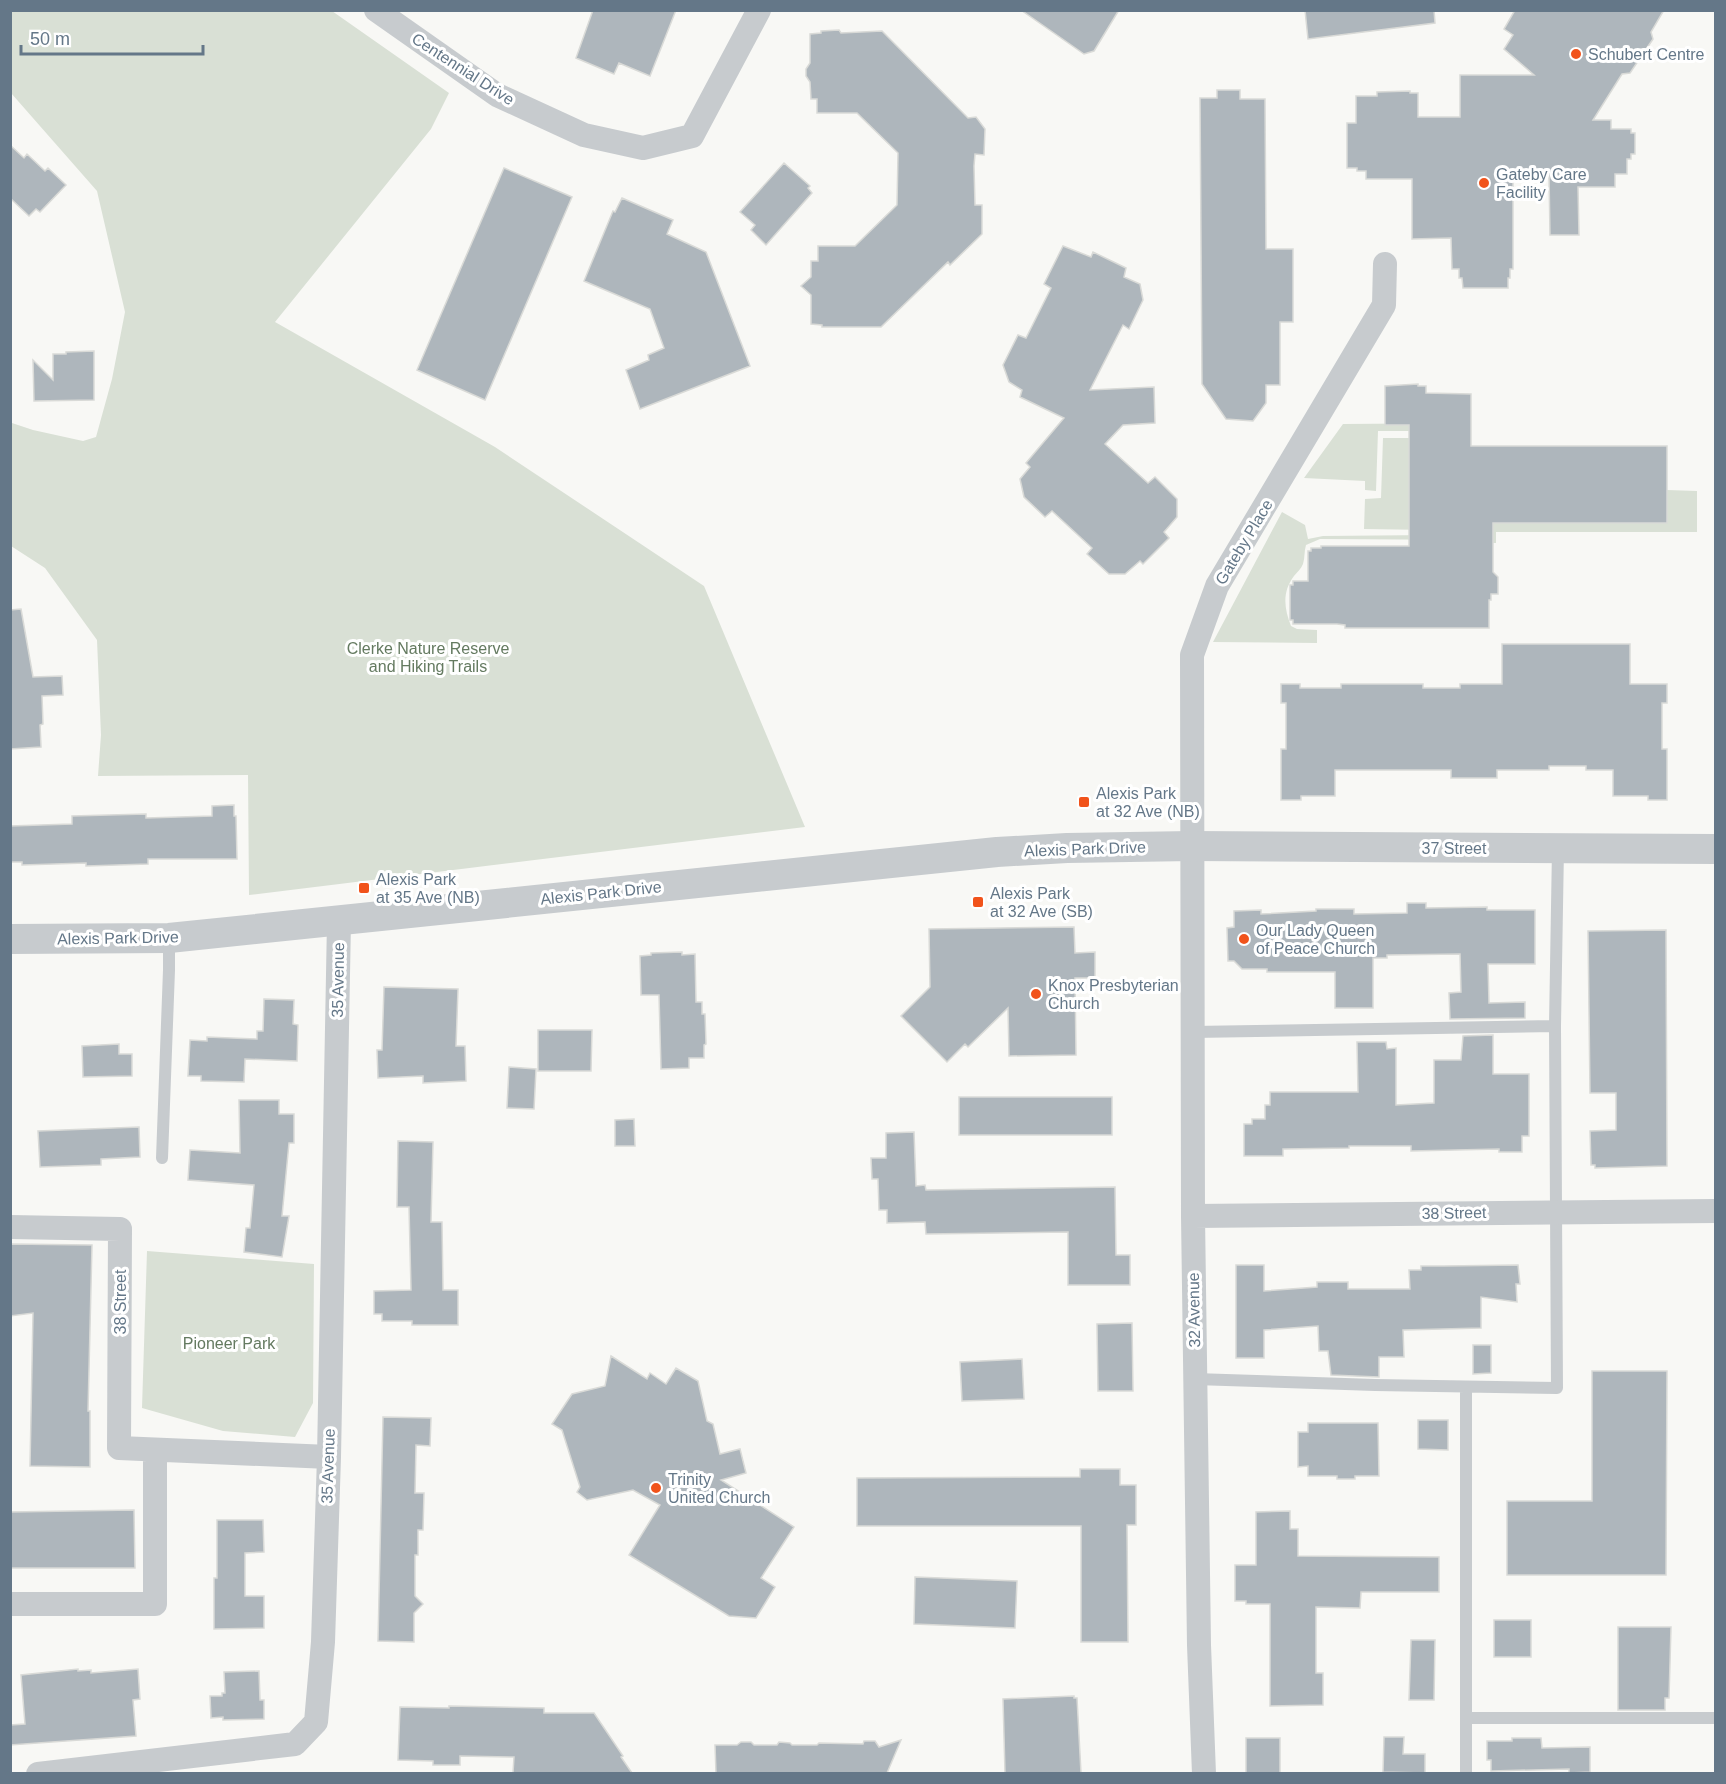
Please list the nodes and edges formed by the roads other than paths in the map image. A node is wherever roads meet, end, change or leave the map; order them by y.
1 (376, 10) edge
2 (759, 10) edge
3 (1385, 264) dead end
4 (1192, 846) junction
5 (1558, 848) junction
6 (1716, 849) edge
7 (339, 921) junction
8 (169, 938) junction
9 (10, 939) edge
10 (1556, 1026) junction
11 (1193, 1032) junction
12 (162, 1158) dead end
13 (1716, 1210) edge
14 (1556, 1212) junction
15 (1193, 1216) junction
16 (10, 1227) edge
17 (1195, 1379) junction
18 (1466, 1387) junction
19 (154, 1450) junction
20 (329, 1457) junction
21 (10, 1604) edge
22 (1466, 1718) junction
23 (1716, 1718) edge
24 (38, 1773) edge
25 (1204, 1773) edge
26 (1466, 1773) edge

1 - 2 street, Centennial Drive
3 - 4 street, Gateby Place
4 - 5 street, 37 Street
4 - 7 street, Alexis Park Drive
4 - 11 street, 32 Avenue
5 - 6 street, 37 Street
5 - 10 lane
7 - 8 street, Alexis Park Drive
7 - 20 street, 35 Avenue
8 - 9 street, Alexis Park Drive
8 - 12 lane
10 - 11 lane
10 - 14 lane
11 - 15 street, 32 Avenue
13 - 14 street, 38 Street
14 - 15 street, 38 Street
14 - 18 lane
15 - 17 street, 32 Avenue
16 - 19 street, 38 Street
17 - 18 lane
17 - 25 street, 32 Avenue
18 - 22 lane
19 - 20 street, 38 Street
19 - 21 street
20 - 24 street, 35 Avenue
22 - 23 lane
22 - 26 lane

